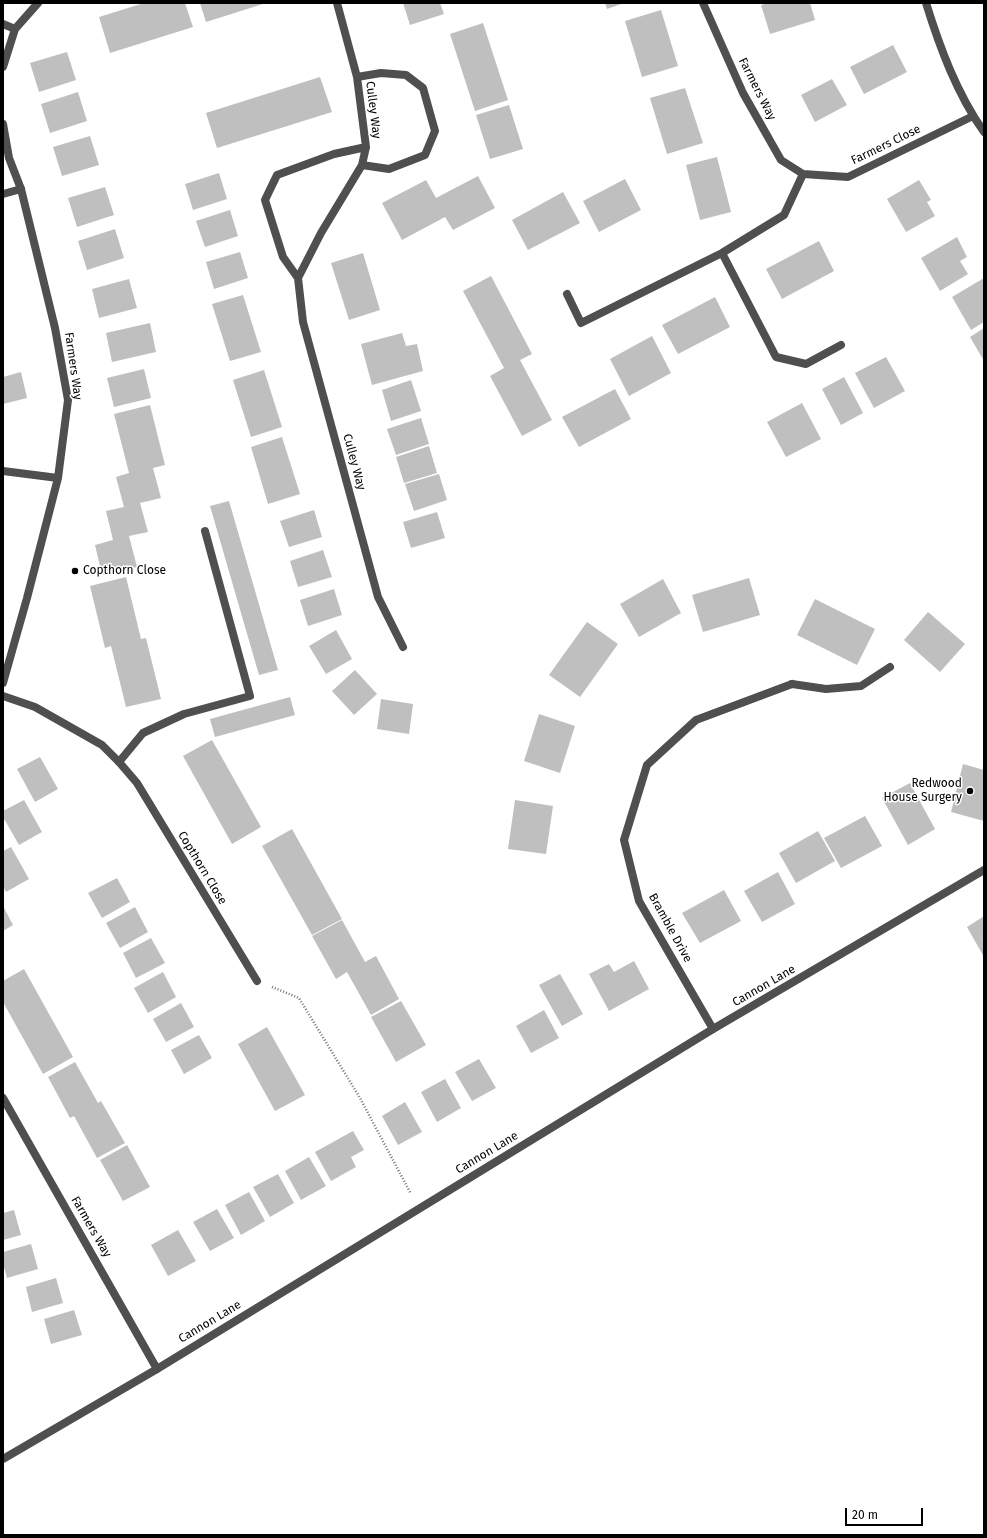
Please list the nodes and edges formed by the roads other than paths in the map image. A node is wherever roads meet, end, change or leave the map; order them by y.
1 (38, 3) edge
2 (337, 3) edge
3 (703, 3) edge
4 (926, 3) edge
5 (3, 24) edge
6 (15, 29) junction
7 (3, 67) edge
8 (357, 77) junction
9 (973, 116) junction
10 (3, 124) edge
11 (984, 132) edge
12 (366, 147) junction
13 (362, 165) junction
14 (803, 174) junction
15 (20, 189) junction
16 (3, 194) edge
17 (722, 253) junction
18 (298, 278) junction
19 (567, 294) dead end
20 (841, 346) dead end
21 (3, 471) edge
22 (58, 478) junction
23 (205, 531) dead end
24 (403, 647) dead end
25 (890, 667) dead end
26 (3, 683) edge
27 (3, 696) edge
28 (120, 762) junction
29 (984, 870) edge
30 (257, 981) road end
31 (713, 1029) junction
32 (3, 1098) edge
33 (157, 1368) junction
34 (3, 1459) edge

1 - 6 street
2 - 8 street, Culley Way
3 - 14 street, Farmers Way
4 - 9 street
5 - 6 street
6 - 7 street
8 - 12 street, Culley Way
8 - 13 street, Culley Way
9 - 11 street
9 - 14 street, Farmers Close
10 - 15 street, Farmers Way
12 - 13 street, Culley Way
12 - 18 street, Culley Way
13 - 18 street, Culley Way
14 - 17 street
15 - 16 street
15 - 22 street, Farmers Way
17 - 19 street
17 - 20 street
18 - 24 street, Culley Way
21 - 22 street
22 - 26 street, Farmers Way
23 - 28 street
25 - 31 street, Bramble Drive
27 - 28 street, Copthorn Close
28 - 30 street, Copthorn Close
29 - 31 street, Cannon Lane
31 - 33 street, Cannon Lane
32 - 33 street, Farmers Way
33 - 34 street, Cannon Lane

